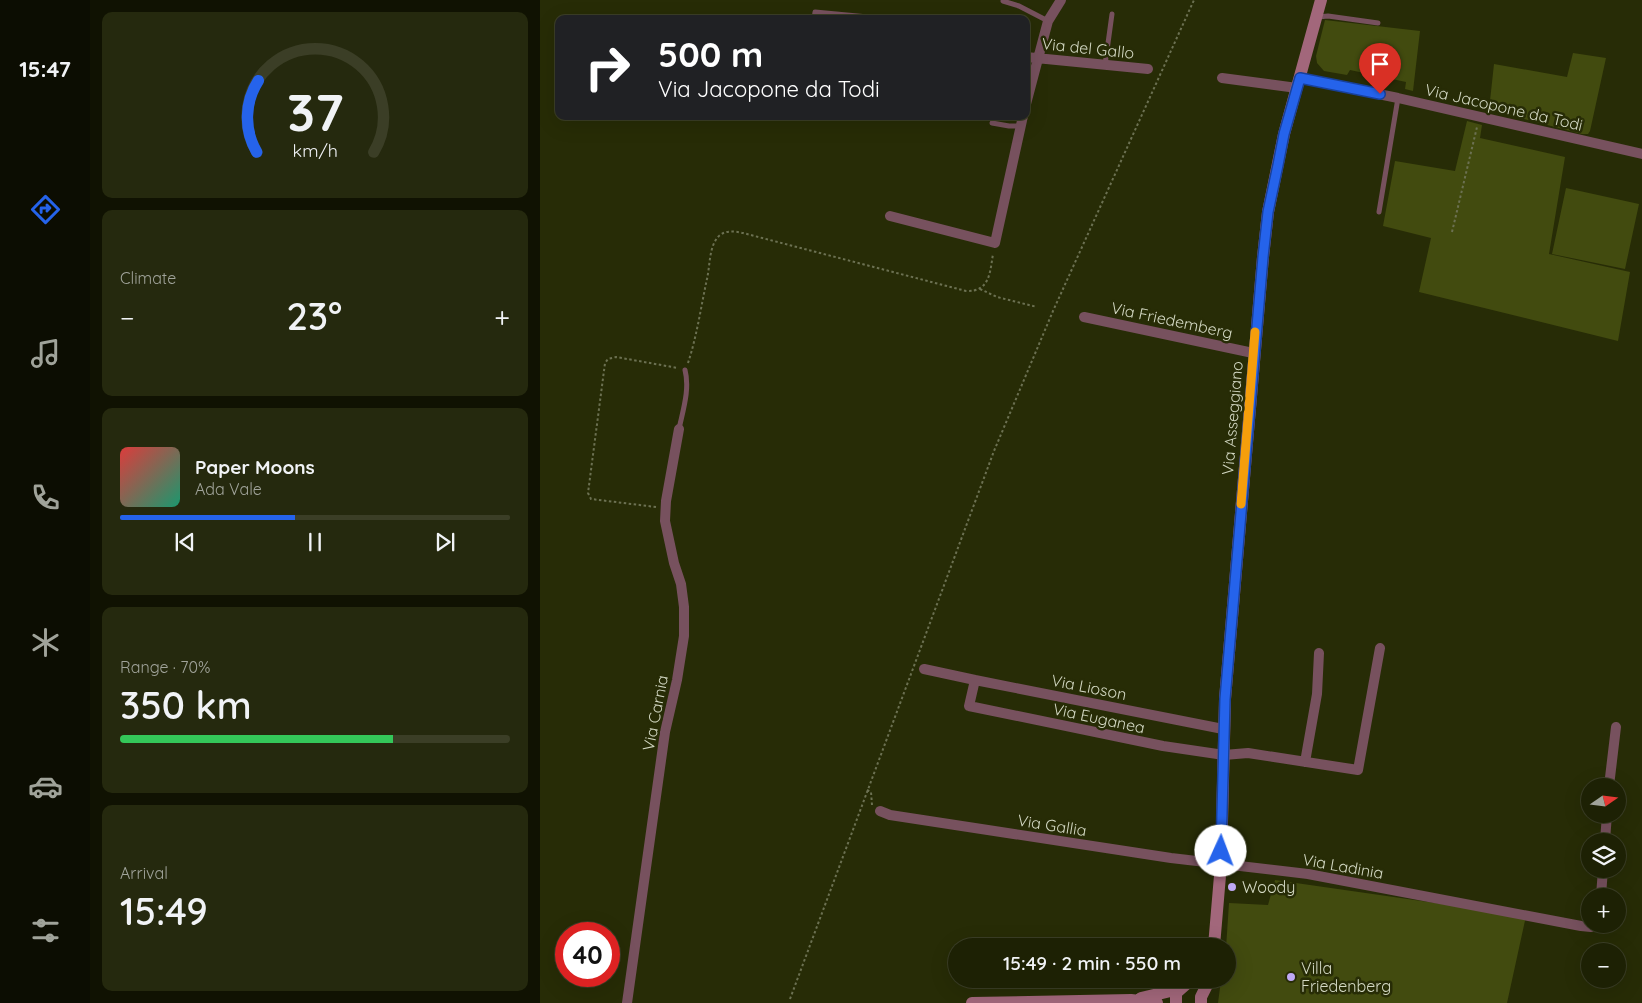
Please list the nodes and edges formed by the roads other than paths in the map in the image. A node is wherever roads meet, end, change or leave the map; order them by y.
1 (1061, 0) edge
2 (1321, 0) edge
3 (1003, 1) edge
4 (1112, 14) dead end
5 (815, 15) edge
6 (847, 15) edge
7 (1317, 17) junction
8 (1048, 20) junction
9 (1378, 23) dead end
10 (1030, 57) edge
11 (1038, 58) junction
12 (1105, 65) junction
13 (1148, 69) dead end
14 (1222, 78) dead end
15 (1298, 83) junction
16 (1030, 89) edge
17 (1398, 98) junction
18 (1022, 121) edge
19 (992, 123) dead end
20 (1642, 154) edge
21 (1379, 212) dead end
22 (890, 216) dead end
23 (1084, 317) dead end
24 (1254, 353) junction
25 (685, 370) road end
26 (679, 429) joint
27 (1380, 648) dead end
28 (1319, 653) dead end
29 (924, 669) dead end
30 (975, 680) junction
31 (1616, 727) dead end
32 (1223, 728) junction
33 (1224, 755) junction
34 (1305, 762) junction
35 (1610, 778) edge
36 (880, 811) road end
37 (1221, 864) junction
38 (1581, 926) edge
39 (1215, 938) edge
40 (1173, 988) edge
41 (1182, 988) edge
42 (1196, 988) edge
43 (1206, 988) edge
44 (1131, 1000) junction
45 (1201, 1001) edge
46 (627, 1003) edge
47 (972, 1003) edge
48 (1157, 1003) edge
49 (1176, 1003) edge

1 - 8 street
2 - 7 street, Via Asseggiano
3 - 8 lane
4 - 12 lane
5 - 6 lane
7 - 9 lane
7 - 15 street, Via Asseggiano
8 - 11 street
10 - 11 street, Via del Gallo
11 - 12 street, Via del Gallo
11 - 16 street
12 - 13 street, Via del Gallo
14 - 15 street, Via Jacopone da Todi
15 - 17 street, Via Jacopone da Todi
15 - 24 street, Via Asseggiano
17 - 20 street, Via Jacopone da Todi
17 - 21 lane
18 - 19 lane
18 - 22 street
23 - 24 street, Via Friedemberg
24 - 32 street, Via Asseggiano
25 - 26 lane
26 - 46 street, Via Carnia
27 - 34 street
28 - 34 street
29 - 30 street, Via Lioson
30 - 32 street, Via Lioson
30 - 33 street, Via Euganea
31 - 35 street
32 - 33 street, Via Asseggiano
33 - 34 street
33 - 37 street, Via Asseggiano
36 - 37 street, Via Gallia
37 - 38 street, Via Ladinia
37 - 39 street, Via Asseggiano
40 - 44 street
41 - 49 street
42 - 45 street
43 - 45 street
44 - 47 street
44 - 48 street

